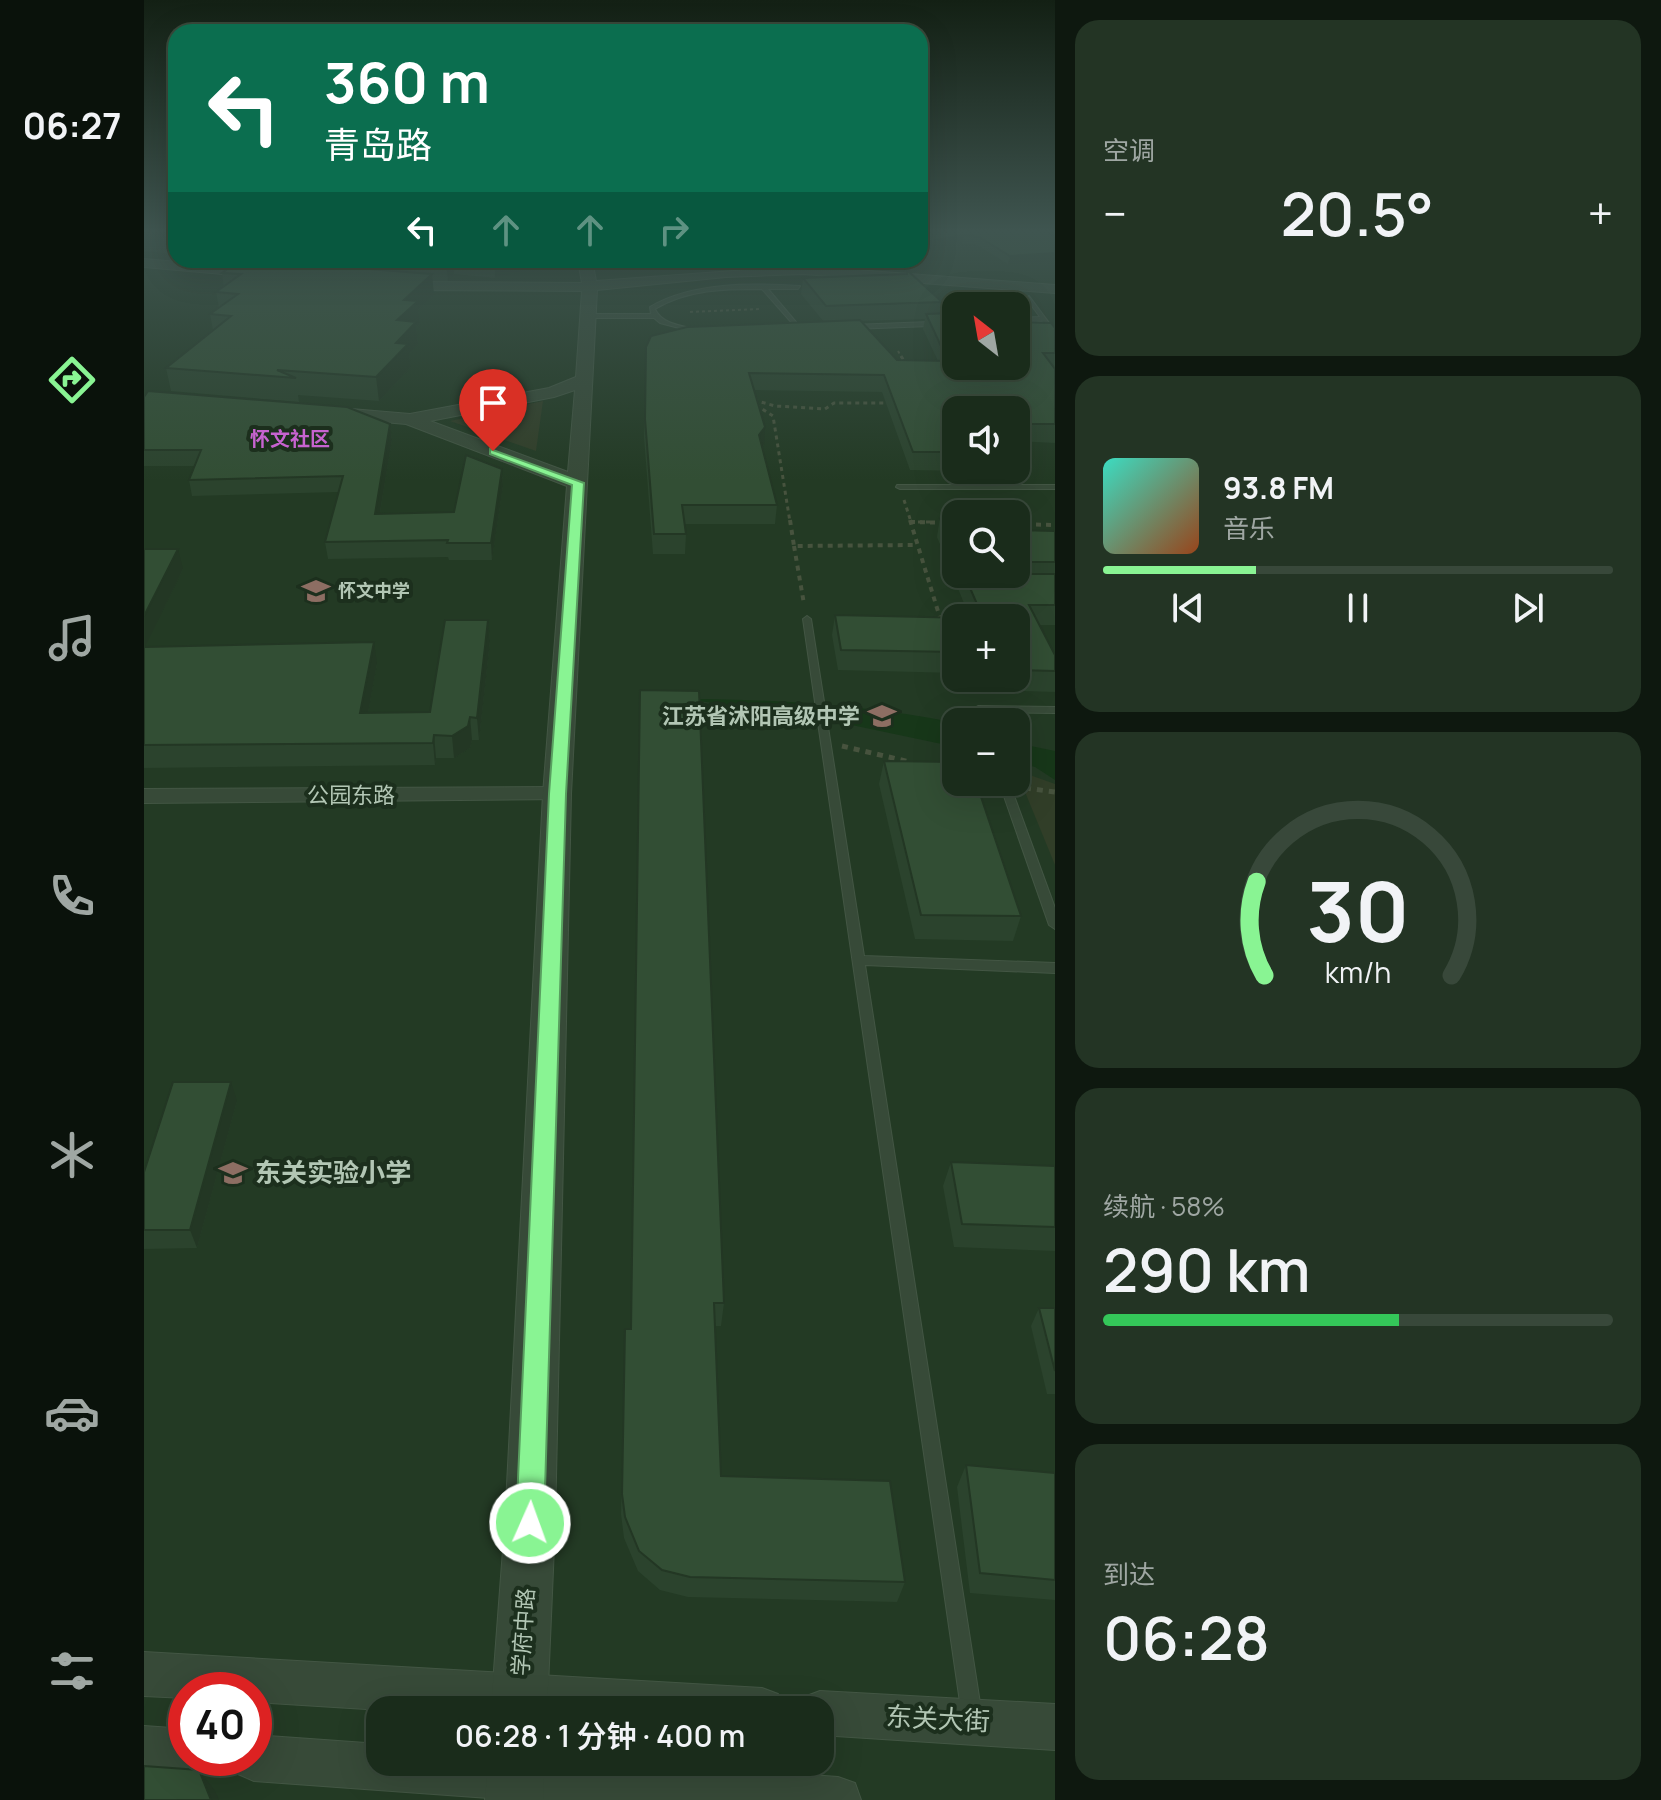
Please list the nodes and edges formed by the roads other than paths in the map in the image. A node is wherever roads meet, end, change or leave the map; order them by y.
1 (587, 313) edge
2 (655, 313) edge
3 (786, 313) edge
4 (1040, 313) edge
5 (1044, 319) junction
6 (1030, 320) edge
7 (942, 324) edge
8 (846, 327) edge
9 (814, 328) edge
10 (783, 329) edge
11 (799, 329) junction
12 (708, 331) edge
13 (1055, 335) edge
14 (585, 379) junction
15 (300, 410) edge
16 (409, 419) junction
17 (578, 483) junction
18 (900, 487) road end
19 (1055, 487) edge
20 (807, 619) road end
21 (1030, 710) edge
22 (1055, 710) edge
23 (557, 794) junction
24 (144, 796) edge
25 (1009, 796) edge
26 (1055, 925) edge
27 (859, 960) junction
28 (1055, 968) edge
29 (144, 1674) edge
30 (419, 1696) edge
31 (519, 1696) edge
32 (834, 1714) edge
33 (973, 1720) junction
34 (1055, 1727) edge
35 (144, 1749) edge
36 (168, 1751) edge
37 (272, 1760) edge
38 (515, 1780) edge
39 (838, 1800) edge

1 - 14 street, 学府中路
2 - 12 lane
3 - 11 lane
4 - 5 lane
5 - 6 lane
5 - 13 lane
7 - 8 lane
9 - 11 lane
10 - 11 lane
14 - 16 street
14 - 17 street, 学府中路
15 - 16 street
16 - 17 street
17 - 23 street, 学府中路
18 - 19 lane
20 - 27 lane
21 - 22 lane
23 - 24 street, 公园东路
23 - 31 street, 学府中路
25 - 26 lane
27 - 28 lane
27 - 33 lane
29 - 30 street
32 - 33 street, 东关大街
33 - 34 street, 东关大街
35 - 36 street
37 - 38 street
38 - 39 street

